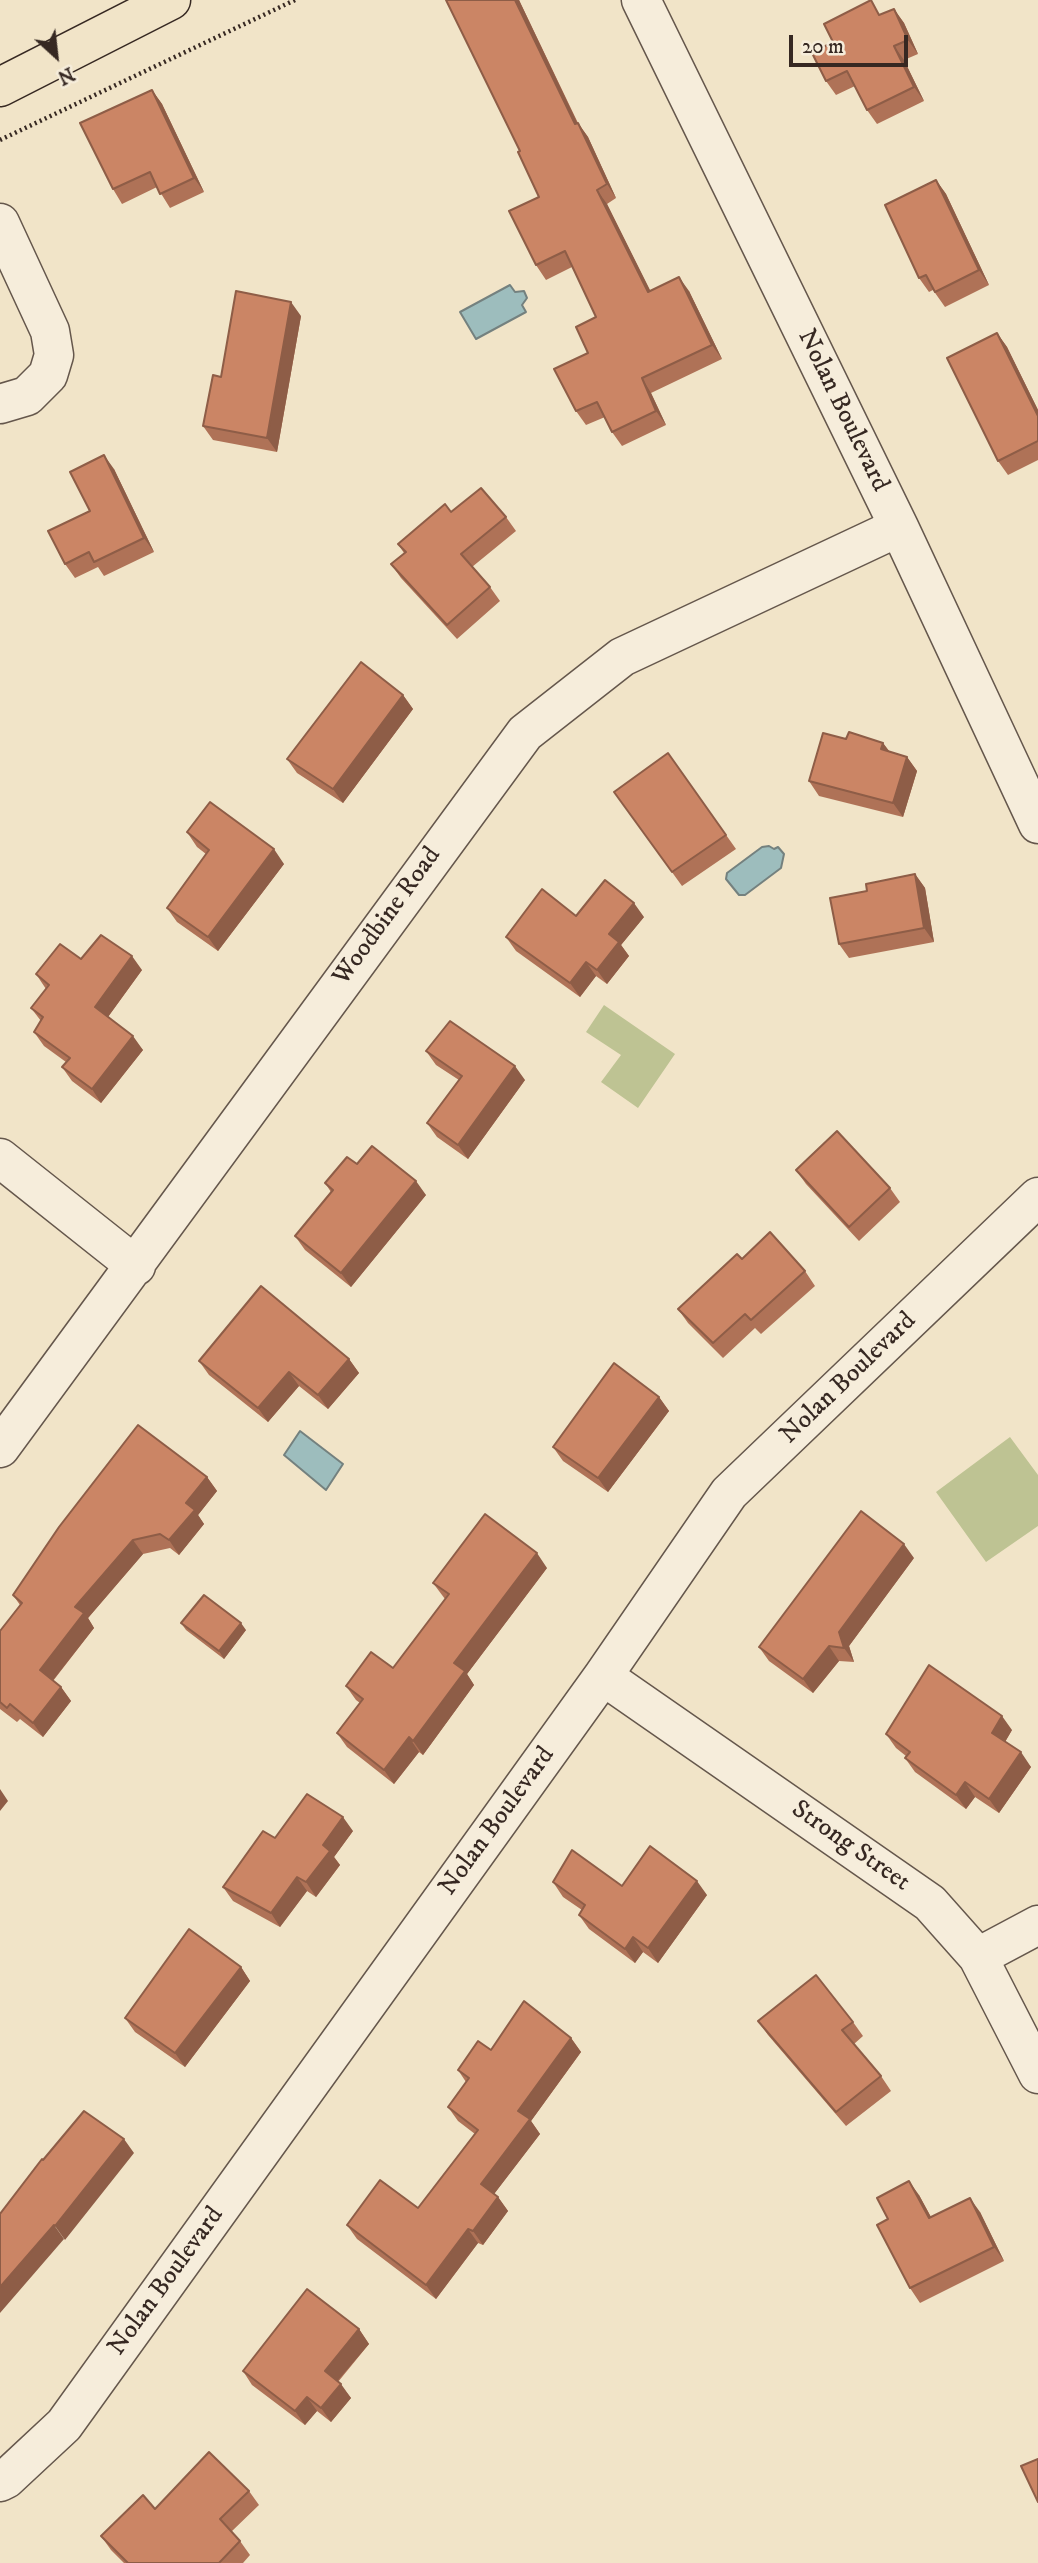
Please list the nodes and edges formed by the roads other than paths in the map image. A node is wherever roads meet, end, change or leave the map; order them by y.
1 (171, 0) edge
2 (641, 0) edge
3 (0, 87) edge
4 (0, 223) edge
5 (0, 404) edge
6 (899, 527) junction
7 (1038, 824) edge
8 (0, 1158) edge
9 (1038, 1197) edge
10 (136, 1266) junction
11 (0, 1448) edge
12 (603, 1676) junction
13 (1038, 1925) edge
14 (978, 1957) junction
15 (1038, 2074) edge
16 (0, 2482) edge

1 - 3 main road
2 - 6 street, Nolan Boulevard
4 - 5 street
6 - 7 street, Nolan Boulevard
6 - 10 street, Woodbine Road
8 - 10 street
9 - 12 street, Nolan Boulevard
10 - 11 street, Woodbine Road
12 - 14 street, Strong Street
12 - 16 street, Nolan Boulevard
13 - 14 street
14 - 15 street, Strong Street

